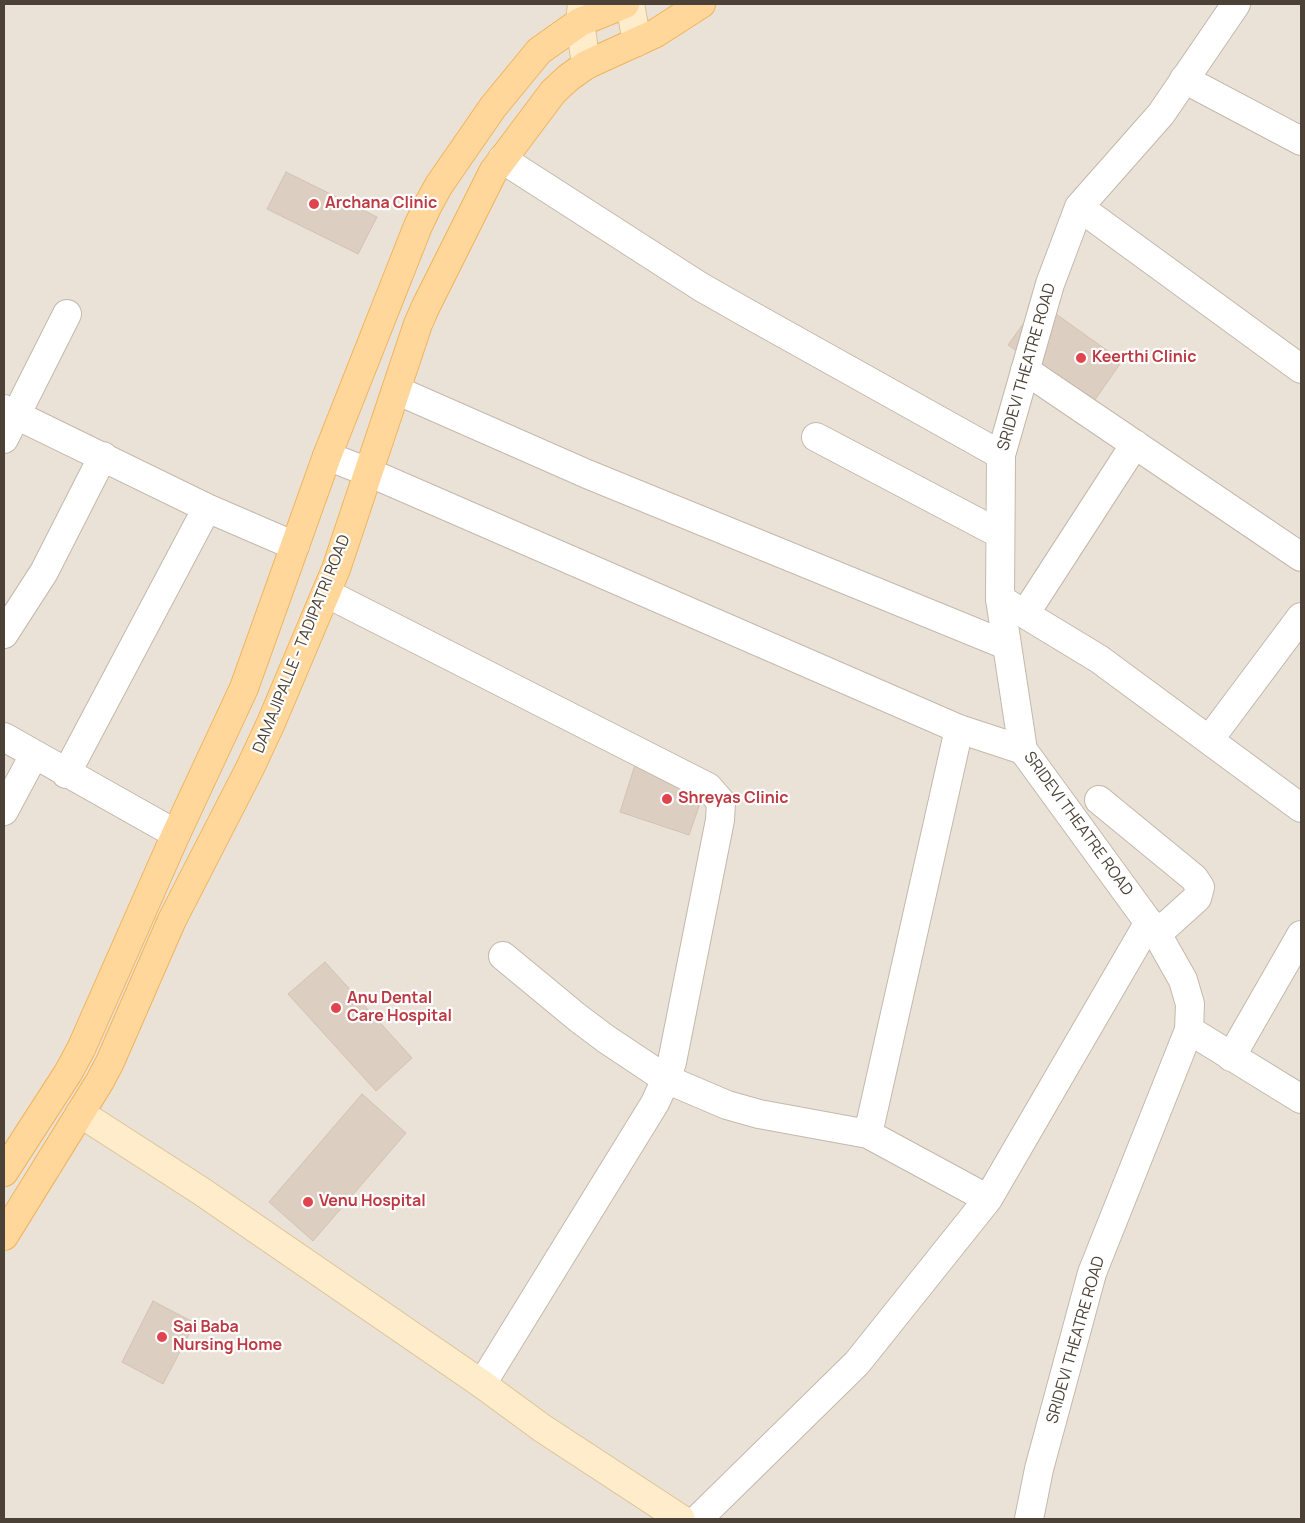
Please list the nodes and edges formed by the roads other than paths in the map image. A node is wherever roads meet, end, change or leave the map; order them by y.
1 (625, 4) edge
2 (630, 4) edge
3 (701, 4) edge
4 (1236, 4) edge
5 (581, 13) edge
6 (637, 42) junction
7 (586, 65) junction
8 (1184, 79) junction
9 (1301, 141) edge
10 (502, 159) junction
11 (1079, 207) junction
12 (67, 314) dead end
13 (1301, 368) edge
14 (1025, 370) junction
15 (396, 390) junction
16 (10, 412) edge
17 (816, 437) dead end
18 (4, 440) edge
19 (1135, 444) junction
20 (1002, 455) junction
21 (103, 456) junction
22 (327, 456) junction
23 (368, 472) junction
24 (207, 508) junction
25 (1000, 534) junction
26 (295, 546) junction
27 (1301, 557) edge
28 (326, 593) junction
29 (1000, 599) junction
30 (1025, 614) junction
31 (1301, 617) edge
32 (4, 634) edge
33 (1006, 645) junction
34 (959, 729) junction
35 (4, 738) edge
36 (1209, 740) junction
37 (1023, 750) junction
38 (34, 755) junction
39 (66, 774) junction
40 (1099, 800) dead end
41 (1301, 808) edge
42 (4, 811) edge
43 (176, 834) junction
44 (1153, 928) junction
45 (1301, 935) edge
46 (503, 956) dead end
47 (1189, 1030) junction
48 (1231, 1057) junction
49 (666, 1079) junction
50 (1301, 1099) edge
51 (80, 1113) junction
52 (868, 1134) junction
53 (7, 1158) edge
54 (988, 1199) junction
55 (4, 1236) edge
56 (482, 1384) junction
57 (681, 1519) edge
58 (698, 1519) edge
59 (1029, 1519) edge

1 - 5 main road
2 - 6 main road
3 - 6 main road, DAMAJIPALLE - TADIPATRI ROAD
4 - 8 street, SRIDEVI THEATRE ROAD
5 - 7 main road
5 - 22 main road
6 - 7 main road, DAMAJIPALLE - TADIPATRI ROAD
7 - 10 main road, DAMAJIPALLE - TADIPATRI ROAD
8 - 9 street
8 - 11 street, SRIDEVI THEATRE ROAD
10 - 15 main road, DAMAJIPALLE - TADIPATRI ROAD
10 - 20 street
11 - 13 street
11 - 14 street, SRIDEVI THEATRE ROAD
12 - 16 street
14 - 19 street
14 - 20 street, SRIDEVI THEATRE ROAD
15 - 23 main road, DAMAJIPALLE - TADIPATRI ROAD
15 - 33 street
16 - 18 street
16 - 21 street
17 - 25 street
19 - 27 street
19 - 30 street
20 - 25 street, SRIDEVI THEATRE ROAD
21 - 24 street
21 - 32 street
22 - 23 street
22 - 26 main road
23 - 28 main road, DAMAJIPALLE - TADIPATRI ROAD
23 - 34 street
24 - 26 street
24 - 39 street
25 - 29 street, SRIDEVI THEATRE ROAD
26 - 43 main road
28 - 49 street
28 - 51 main road, DAMAJIPALLE - TADIPATRI ROAD
29 - 30 street
29 - 33 street, SRIDEVI THEATRE ROAD
30 - 36 street
31 - 36 street
33 - 37 street, SRIDEVI THEATRE ROAD
34 - 37 street
34 - 52 street
35 - 38 street
36 - 41 street
37 - 44 street, SRIDEVI THEATRE ROAD
38 - 39 street
38 - 42 street
39 - 43 street
40 - 44 street
43 - 53 main road
44 - 47 street, SRIDEVI THEATRE ROAD
44 - 54 street
45 - 48 street
46 - 49 street
47 - 48 street
47 - 59 street, SRIDEVI THEATRE ROAD
48 - 50 street
49 - 52 street
49 - 56 street
51 - 55 main road, DAMAJIPALLE - TADIPATRI ROAD
51 - 56 main road
52 - 54 street
54 - 58 street
56 - 57 main road

